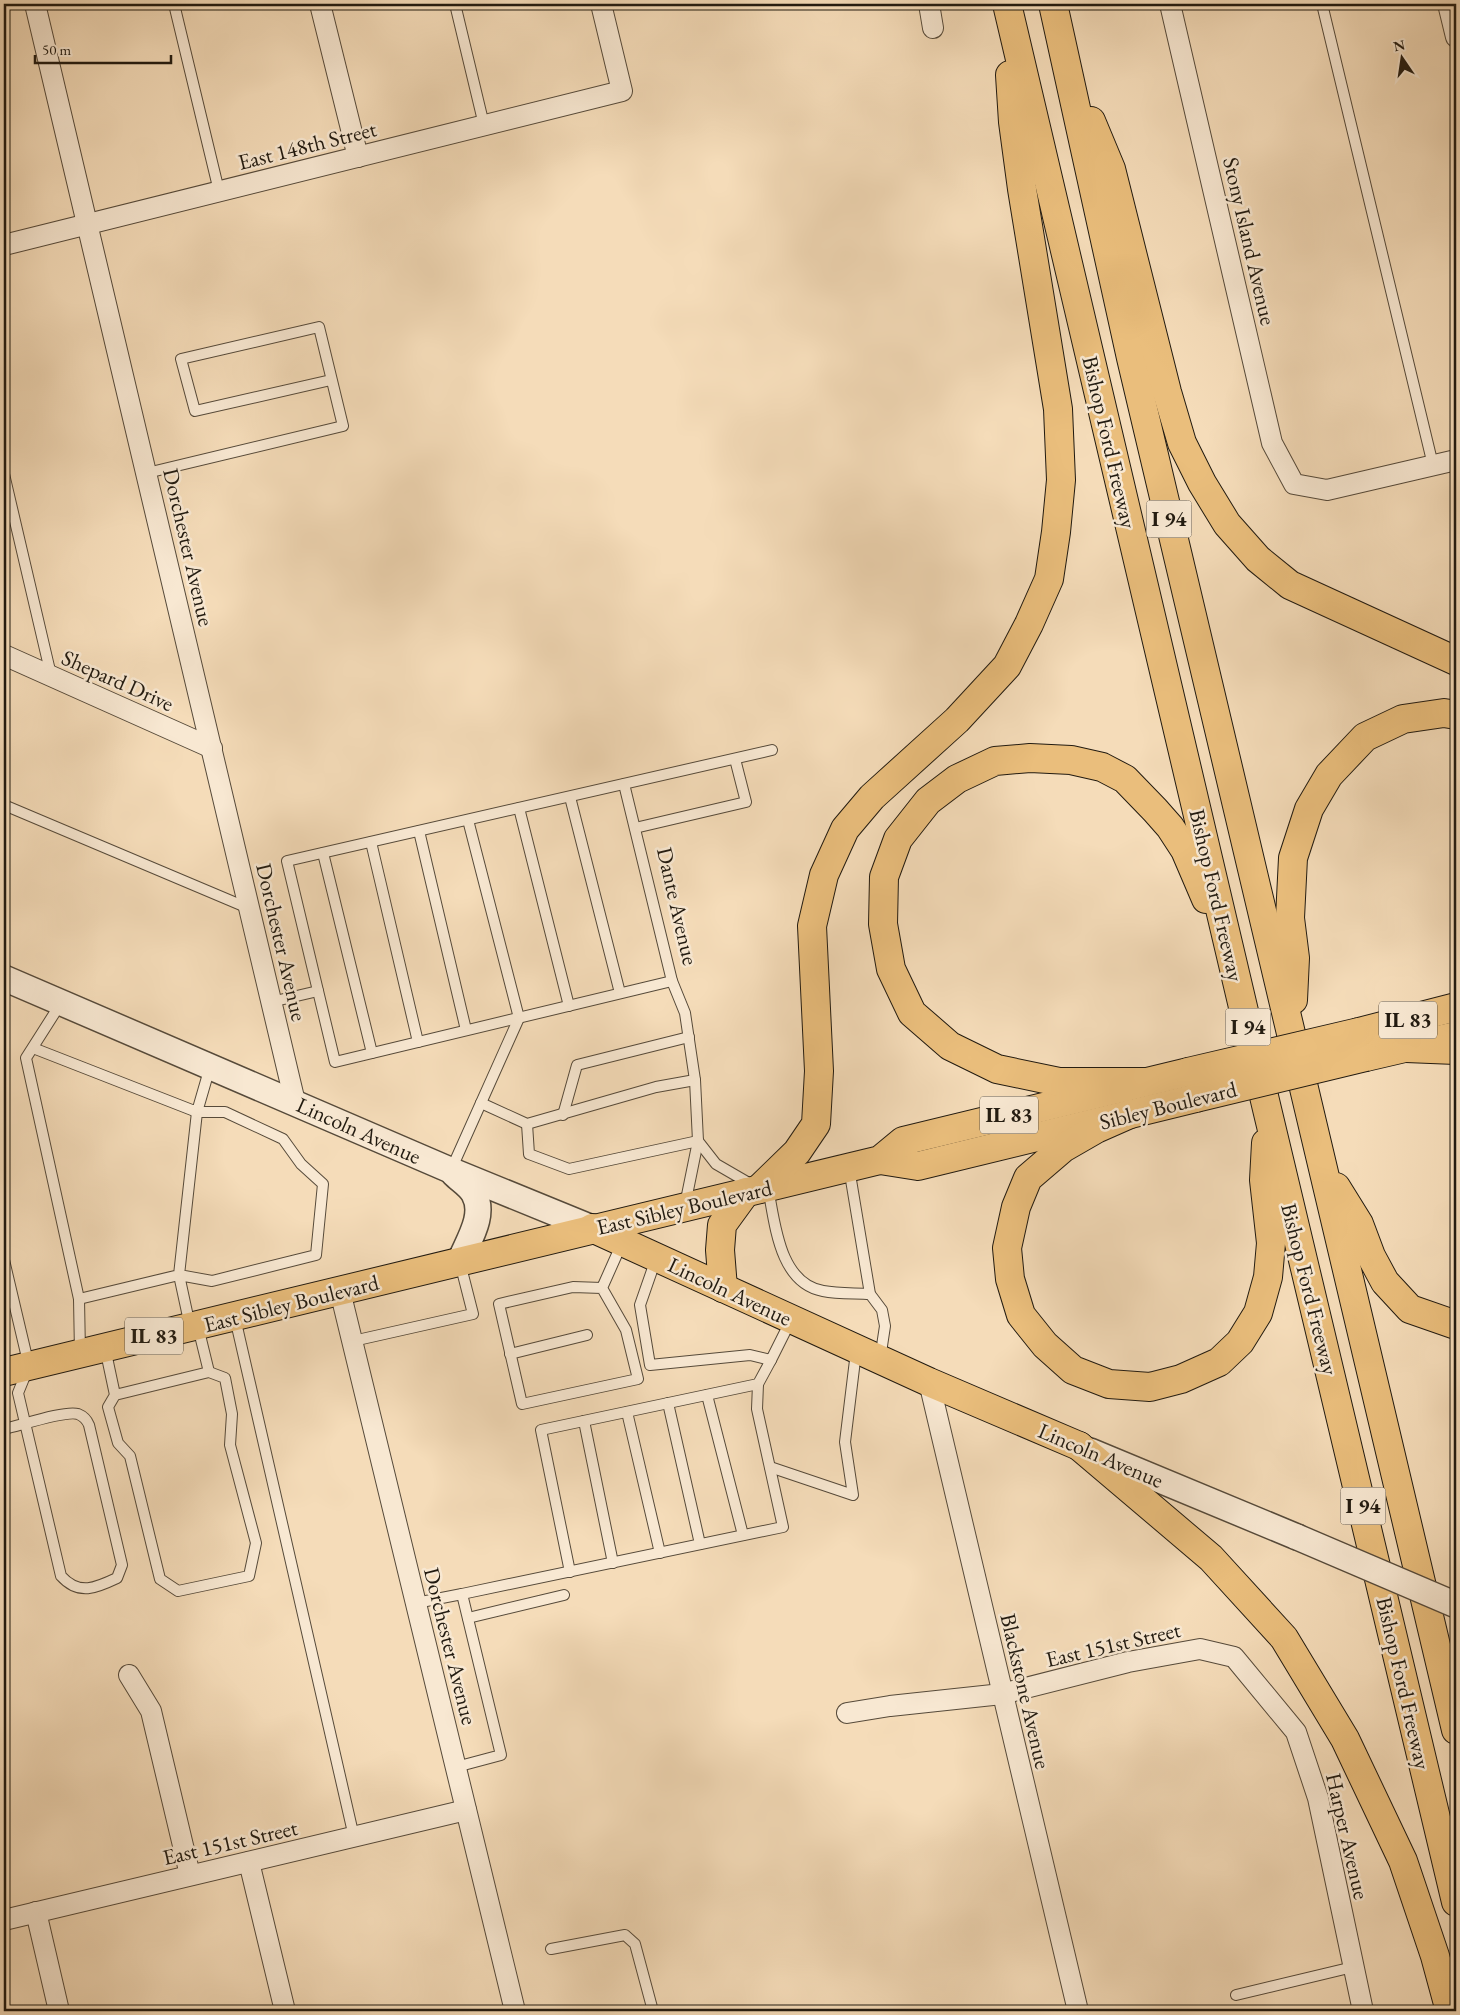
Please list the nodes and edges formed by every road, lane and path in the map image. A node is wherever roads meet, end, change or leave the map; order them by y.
1 (35, 4) edge
2 (174, 4) edge
3 (320, 4) edge
4 (455, 4) edge
5 (601, 4) edge
6 (929, 4) edge
7 (1007, 4) edge
8 (1053, 4) edge
9 (1170, 4) edge
10 (1322, 4) edge
11 (1448, 4) edge
12 (934, 28) dead end
13 (1456, 37) edge
14 (1064, 59) junction
15 (484, 126) junction
16 (358, 157) junction
17 (219, 191) junction
18 (88, 224) junction
19 (4, 245) edge
20 (332, 380) junction
21 (1456, 460) edge
22 (1433, 465) junction
23 (147, 473) junction
24 (4, 474) edge
25 (4, 655) edge
26 (1456, 661) edge
27 (51, 675) junction
28 (1456, 715) edge
29 (212, 748) junction
30 (772, 750) dead end
31 (735, 759) junction
32 (624, 784) junction
33 (570, 797) junction
34 (4, 805) edge
35 (519, 808) junction
36 (468, 820) junction
37 (635, 828) junction
38 (419, 831) junction
39 (371, 842) junction
40 (323, 853) junction
41 (249, 908) junction
42 (1230, 946) junction
43 (4, 978) edge
44 (672, 981) junction
45 (318, 991) junction
46 (620, 993) junction
47 (271, 1002) junction
48 (61, 1003) junction
49 (569, 1006) junction
50 (1456, 1008) edge
51 (518, 1018) junction
52 (466, 1030) junction
53 (1291, 1032) junction
54 (1456, 1036) edge
55 (688, 1037) junction
56 (418, 1042) junction
57 (1363, 1044) junction
58 (32, 1048) junction
59 (1406, 1048) junction
60 (1456, 1050) edge
61 (372, 1053) junction
62 (211, 1066) junction
63 (695, 1080) junction
64 (1145, 1082) junction
65 (295, 1102) junction
66 (481, 1103) junction
67 (1267, 1109) junction
68 (197, 1112) junction
69 (1130, 1114) junction
70 (563, 1115) junction
71 (526, 1124) junction
72 (698, 1141) junction
73 (880, 1160) junction
74 (1324, 1166) junction
75 (848, 1168) junction
76 (450, 1170) junction
77 (758, 1189) junction
78 (684, 1206) junction
79 (592, 1228) junction
80 (622, 1242) junction
81 (656, 1258) junction
82 (4, 1260) edge
83 (460, 1261) junction
84 (179, 1275) junction
85 (602, 1288) junction
86 (723, 1288) junction
87 (340, 1291) junction
88 (870, 1294) junction
89 (79, 1299) junction
90 (234, 1317) junction
91 (792, 1320) junction
92 (1456, 1325) edge
93 (194, 1326) junction
94 (588, 1335) dead end
95 (353, 1341) junction
96 (92, 1351) junction
97 (510, 1354) junction
98 (868, 1354) junction
99 (771, 1360) junction
100 (16, 1369) edge
101 (209, 1372) junction
102 (928, 1382) junction
103 (758, 1384) junction
104 (115, 1395) junction
105 (707, 1395) junction
106 (668, 1403) junction
107 (627, 1412) junction
108 (584, 1421) junction
109 (26, 1424) junction
110 (4, 1429) edge
111 (1079, 1446) junction
112 (770, 1467) junction
113 (743, 1536) junction
114 (700, 1544) junction
115 (660, 1553) junction
116 (613, 1562) junction
117 (570, 1572) junction
118 (462, 1594) junction
119 (564, 1595) dead end
120 (416, 1602) junction
121 (1456, 1605) edge
122 (468, 1618) junction
123 (128, 1675) dead end
124 (1259, 1685) joint
125 (1002, 1694) junction
126 (847, 1713) dead end
127 (1456, 1730) edge
128 (456, 1767) junction
129 (466, 1810) junction
130 (354, 1837) junction
131 (249, 1862) junction
132 (190, 1875) junction
133 (1456, 1902) edge
134 (36, 1912) junction
135 (4, 1920) edge
136 (552, 1949) dead end
137 (1353, 1967) junction
138 (1236, 1995) dead end
139 (59, 2011) edge
140 (285, 2011) edge
141 (515, 2011) edge
142 (653, 2011) edge
143 (1078, 2011) edge
144 (1363, 2011) edge
145 (1450, 2011) edge

1 - 18 street, Dorchester Avenue
2 - 17 lane
3 - 16 street
4 - 15 lane
5 - 15 street, East 148th Street
6 - 12 street
7 - 42 main road, Bishop Ford Freeway / I 94
7 - 77 main road
8 - 14 main road, Bishop Ford Freeway / I 94
9 - 22 street, Stony Island Avenue
10 - 22 lane
11 - 13 street
14 - 26 main road
14 - 53 main road, Bishop Ford Freeway / I 94
15 - 16 street, East 148th Street
16 - 17 street, East 148th Street
17 - 18 street, East 148th Street
18 - 19 street, East 148th Street
18 - 23 street, Dorchester Avenue
20 - 20 lane
20 - 23 lane
21 - 22 street
23 - 29 street, Dorchester Avenue
24 - 27 lane
25 - 27 street, Shepard Drive
27 - 29 street, Shepard Drive
28 - 53 main road
29 - 41 street, Dorchester Avenue
30 - 31 lane
31 - 32 lane
31 - 37 lane, Dante Avenue
32 - 33 lane
32 - 37 lane
33 - 35 lane
33 - 46 lane
34 - 41 lane
35 - 36 lane
35 - 49 lane
36 - 38 lane
36 - 51 lane
37 - 44 lane, Dante Avenue
38 - 39 lane
38 - 52 lane
39 - 40 lane
39 - 56 lane
40 - 45 lane
40 - 61 lane
41 - 47 street, Dorchester Avenue
42 - 64 main road
42 - 67 main road, Bishop Ford Freeway / I 94
43 - 48 street, Lincoln Avenue
44 - 46 lane, Dante Avenue
44 - 55 lane
45 - 47 lane
45 - 61 lane, Dante Avenue
46 - 49 lane, Dante Avenue
47 - 65 street, Dorchester Avenue
48 - 58 lane
48 - 62 street, Lincoln Avenue
49 - 51 lane, Dante Avenue
50 - 57 main road, Sibley Boulevard / IL 83
51 - 52 lane, Dante Avenue
51 - 66 lane
52 - 56 lane, Dante Avenue
53 - 74 main road, Bishop Ford Freeway / I 94
54 - 59 main road, Sibley Boulevard
55 - 63 lane
55 - 70 lane
56 - 61 lane, Dante Avenue
57 - 59 main road, Sibley Boulevard
57 - 64 main road, East Sibley Boulevard / IL 83, bridge
57 - 69 main road, Sibley Boulevard, bridge
58 - 68 lane
58 - 89 lane
59 - 60 main road
62 - 65 street, Lincoln Avenue
62 - 68 lane
63 - 70 lane
63 - 72 lane
64 - 73 main road, East Sibley Boulevard / IL 83
65 - 76 street, Lincoln Avenue
66 - 71 lane
66 - 76 lane
67 - 69 main road
67 - 133 main road, Bishop Ford Freeway / I 94
68 - 84 lane
68 - 84 lane
69 - 73 main road, Sibley Boulevard
70 - 71 lane
71 - 72 lane
72 - 77 lane
72 - 78 lane
73 - 75 main road, East Sibley Boulevard / IL 83
74 - 92 main road
74 - 127 main road, Bishop Ford Freeway / I 94
75 - 77 main road, East Sibley Boulevard / IL 83
75 - 88 lane
76 - 79 street, Lincoln Avenue
76 - 83 street
77 - 78 main road, East Sibley Boulevard / IL 83
77 - 86 main road
77 - 88 lane
78 - 79 main road, East Sibley Boulevard / IL 83
79 - 80 main road, Lincoln Avenue
79 - 83 main road, East Sibley Boulevard / IL 83
80 - 81 main road, Lincoln Avenue
80 - 85 lane
81 - 86 main road, Lincoln Avenue
81 - 99 lane
82 - 100 lane
83 - 87 main road, East Sibley Boulevard / IL 83
83 - 95 lane
84 - 89 lane
84 - 93 lane
85 - 97 lane
85 - 97 lane
86 - 91 main road, Lincoln Avenue
87 - 90 main road, East Sibley Boulevard / IL 83
87 - 95 street, Dorchester Avenue
88 - 98 lane
89 - 96 lane
90 - 93 main road, East Sibley Boulevard / IL 83
90 - 130 lane
91 - 98 main road, Lincoln Avenue
91 - 99 lane
93 - 96 main road, East Sibley Boulevard / IL 83
93 - 101 lane
94 - 97 lane
95 - 120 street, Dorchester Avenue
96 - 100 main road, East Sibley Boulevard / IL 83
96 - 104 lane
98 - 102 main road, Lincoln Avenue
98 - 112 lane
99 - 103 lane
100 - 109 lane
101 - 104 lane
101 - 104 lane
102 - 111 main road, Lincoln Avenue
102 - 125 street, Blackstone Avenue
103 - 105 lane
103 - 112 lane
105 - 106 lane
105 - 113 lane
106 - 107 lane
106 - 114 lane
107 - 108 lane
107 - 115 lane
108 - 116 lane
108 - 117 lane
109 - 109 lane
109 - 110 lane
111 - 121 street, Lincoln Avenue, bridge
111 - 145 main road
112 - 113 lane
113 - 114 lane
114 - 115 lane
115 - 116 lane
116 - 117 lane
117 - 118 lane
118 - 120 lane
118 - 122 lane
119 - 122 lane
120 - 128 street, Dorchester Avenue
122 - 128 lane
123 - 132 street
124 - 125 street, East 151st Street
124 - 137 street, Harper Avenue
125 - 126 street, East 151st Street
125 - 143 street, Blackstone Avenue
128 - 129 street, Dorchester Avenue
129 - 130 street, East 151st Street
129 - 141 street, Dorchester Avenue
130 - 131 street, East 151st Street
131 - 132 street, East 151st Street
131 - 140 street
132 - 134 street, East 151st Street
134 - 135 street, East 151st Street
134 - 139 street
136 - 142 lane
137 - 138 lane
137 - 144 street, Harper Avenue

